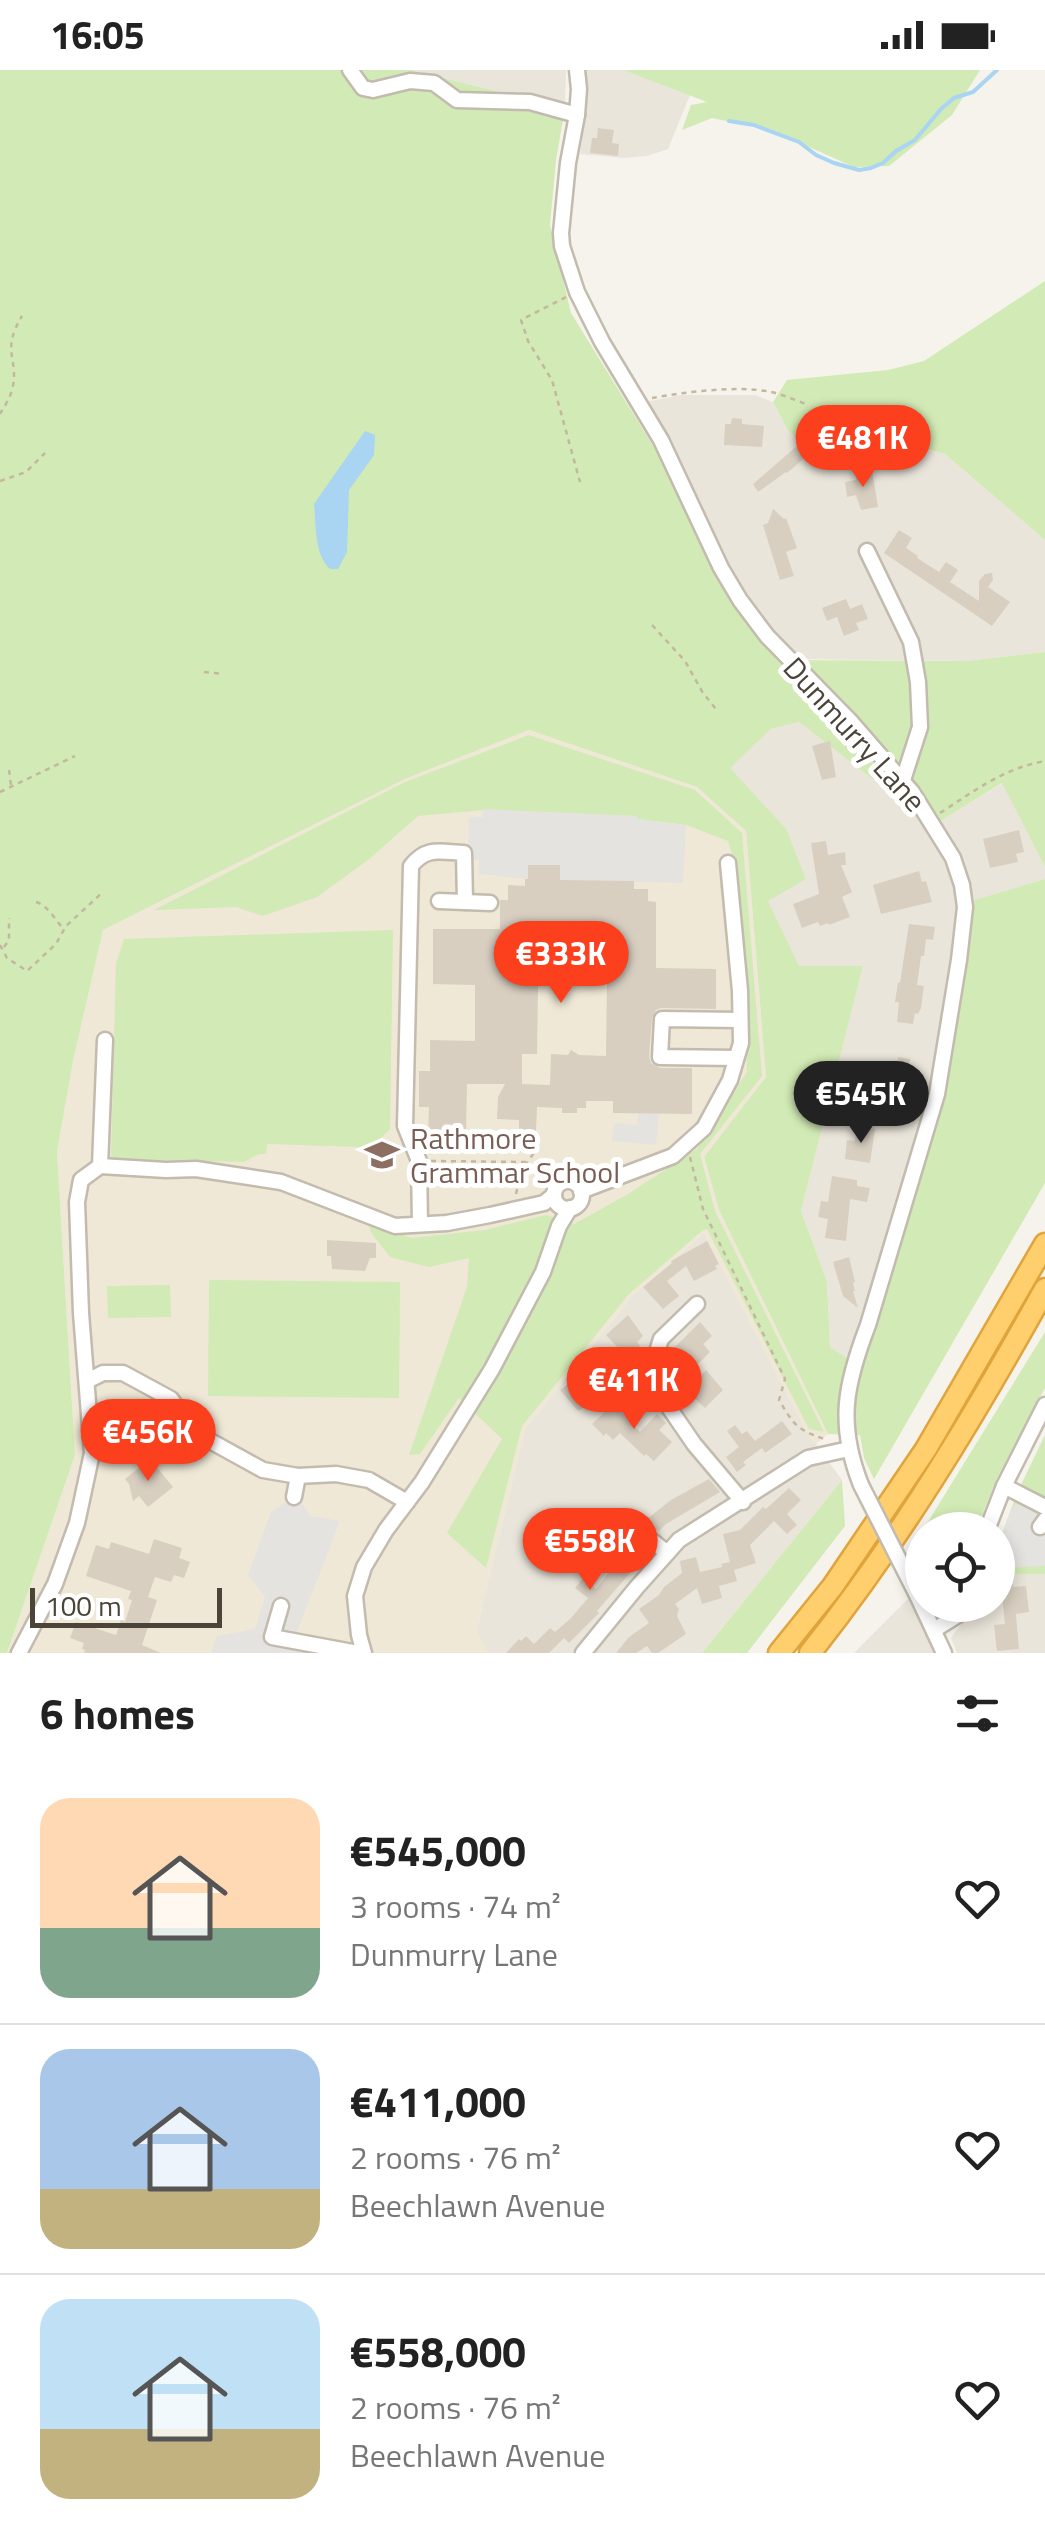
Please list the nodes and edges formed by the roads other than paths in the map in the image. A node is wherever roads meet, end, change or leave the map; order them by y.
1 (350, 70) edge
2 (577, 70) edge
3 (576, 115) junction
4 (868, 551) dead end
5 (902, 780) junction
6 (728, 863) dead end
7 (439, 901) dead end
8 (465, 902) junction
9 (490, 903) dead end
10 (740, 1020) junction
11 (105, 1040) dead end
12 (736, 1058) junction
13 (100, 1166) junction
14 (581, 1191) junction
15 (554, 1195) junction
16 (570, 1208) junction
17 (420, 1224) junction
18 (1045, 1244) edge
19 (1045, 1290) edge
20 (698, 1304) dead end
21 (87, 1380) junction
22 (655, 1387) junction
23 (638, 1395) dead end
24 (1045, 1405) edge
25 (849, 1449) junction
26 (298, 1476) junction
27 (1004, 1486) junction
28 (294, 1497) dead end
29 (407, 1502) junction
30 (742, 1502) junction
31 (1045, 1507) edge
32 (994, 1512) edge
33 (626, 1519) dead end
34 (666, 1554) junction
35 (280, 1606) dead end
36 (947, 1622) edge
37 (934, 1630) junction
38 (19, 1653) edge
39 (361, 1653) edge
40 (583, 1653) edge
41 (779, 1653) edge
42 (810, 1653) edge
43 (944, 1653) edge

1 - 3 street
2 - 3 street, Dunmurry Lane
3 - 5 street, Dunmurry Lane
4 - 5 street
5 - 25 street, Dunmurry Lane
6 - 10 street
7 - 8 street
8 - 9 street
8 - 17 street
10 - 12 street
10 - 12 street
11 - 13 street
12 - 14 street
13 - 17 street
13 - 21 street
14 - 15 street
14 - 16 street
15 - 16 street
15 - 17 street
16 - 29 street
18 - 41 highway
19 - 42 highway
20 - 22 street
21 - 26 street
21 - 38 street
22 - 23 street
22 - 30 street
24 - 27 street
25 - 30 street
25 - 37 street, Dunmurry Lane, bridge
26 - 28 street
26 - 29 street
27 - 31 street
27 - 32 street
29 - 39 street
30 - 34 street
33 - 34 street
34 - 40 street
35 - 39 street
36 - 37 street
37 - 43 street, Dunmurry Lane

